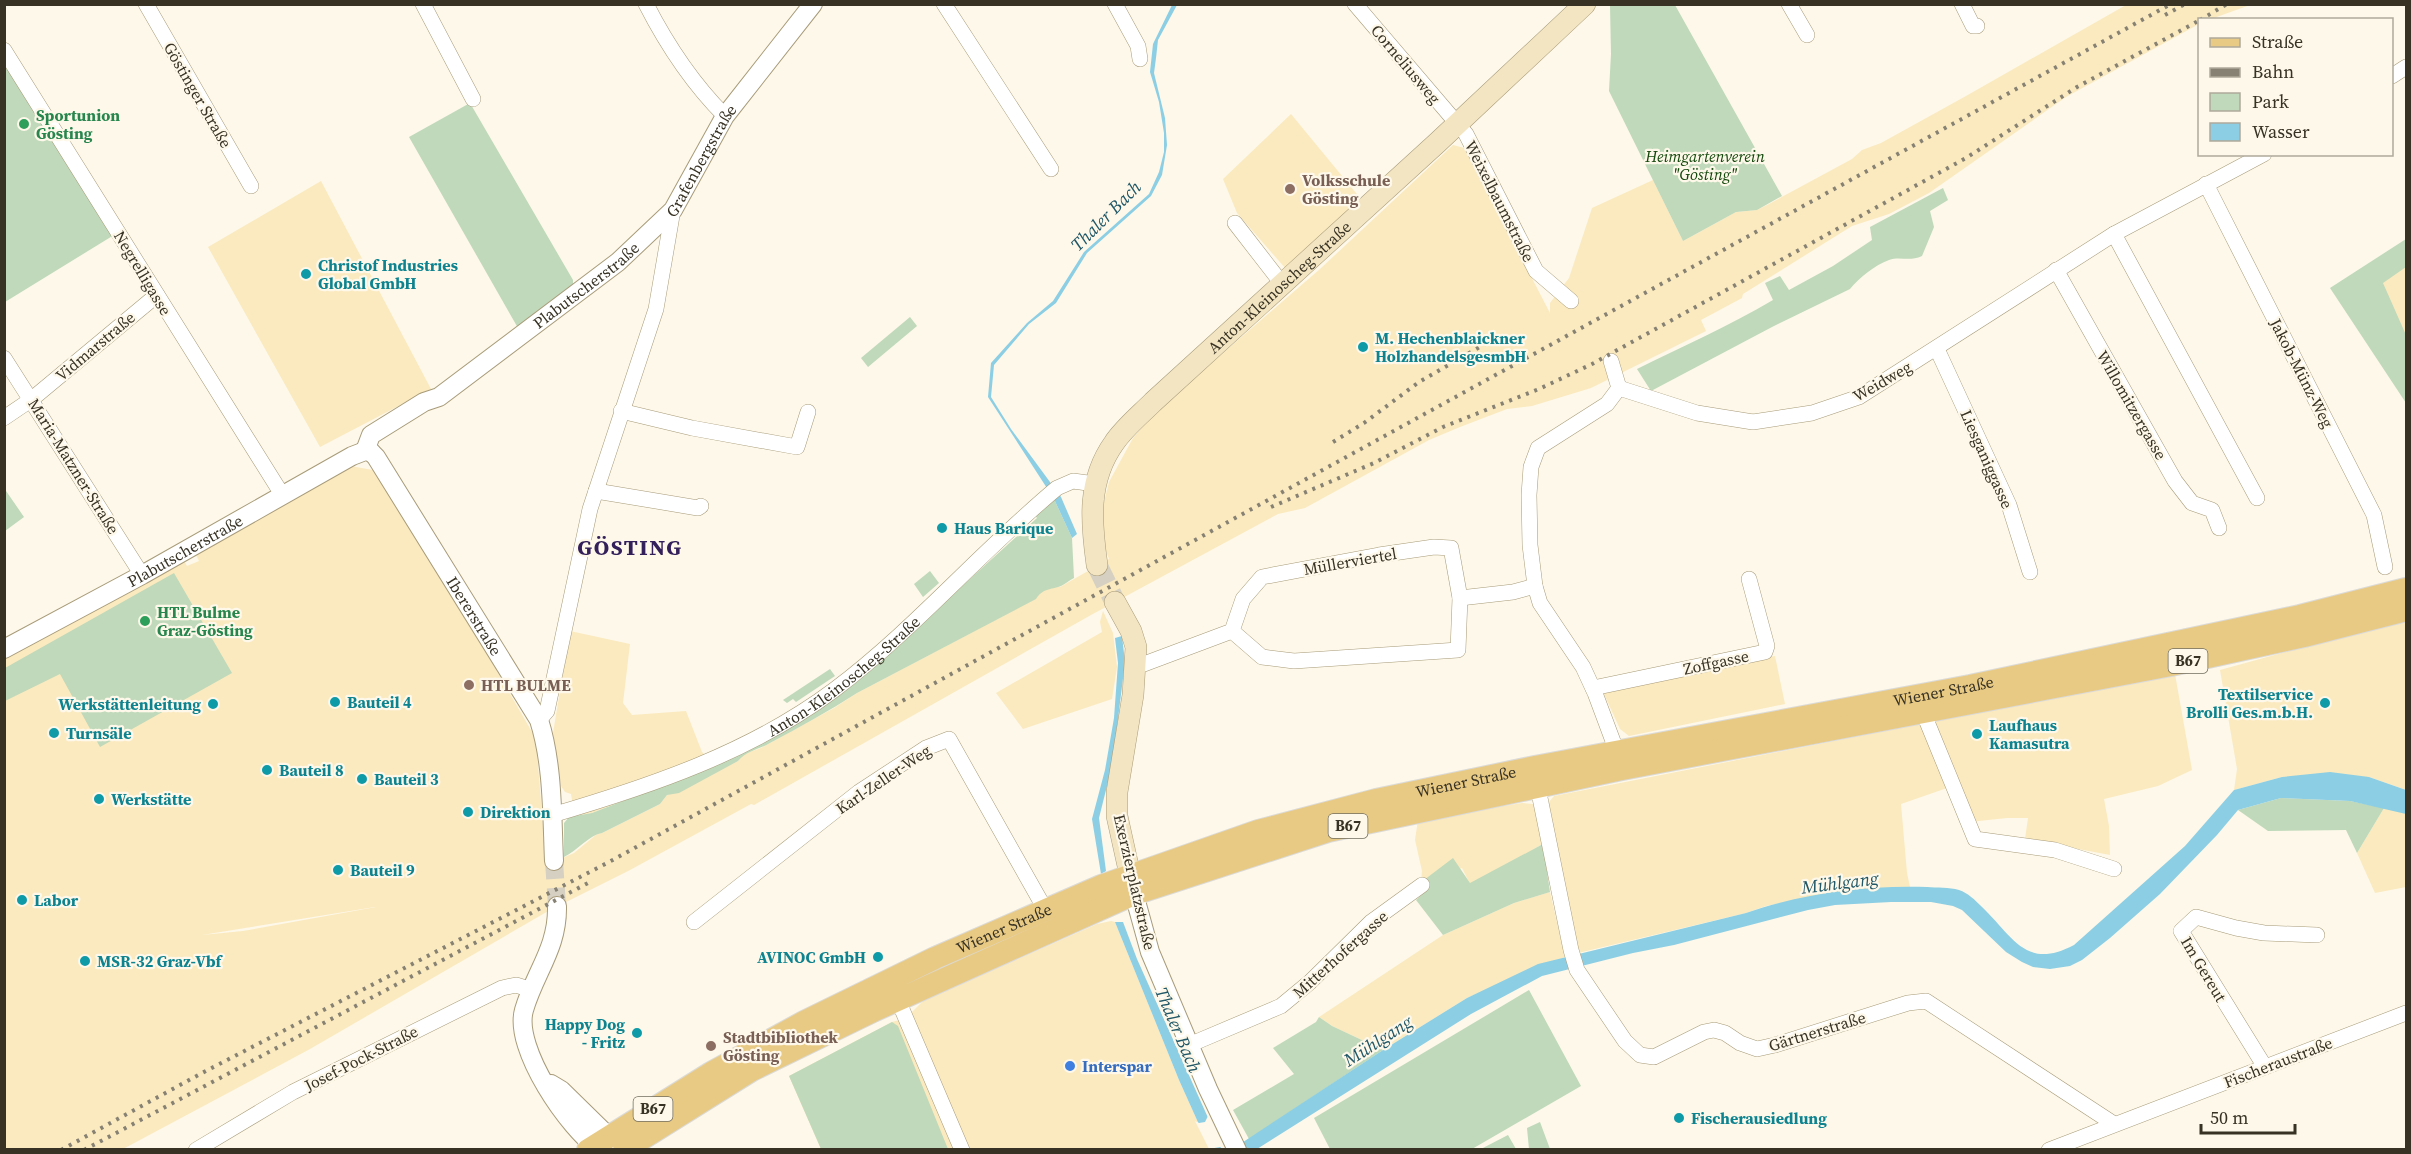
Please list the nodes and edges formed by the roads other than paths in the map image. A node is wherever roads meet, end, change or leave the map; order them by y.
1 (146, 4) edge
2 (423, 4) edge
3 (646, 4) edge
4 (813, 4) edge
5 (944, 4) edge
6 (1115, 4) edge
7 (1355, 4) edge
8 (1585, 4) edge
9 (1789, 4) edge
10 (1962, 4) edge
11 (1977, 26) dead end
12 (1807, 35) dead end
13 (4, 50) edge
14 (1140, 59) dead end
15 (2406, 67) edge
16 (2393, 75) edge
17 (472, 99) dead end
18 (725, 116) junction
19 (1457, 124) junction
20 (2260, 156) edge
21 (1051, 169) dead end
22 (2206, 184) junction
23 (251, 186) dead end
24 (673, 210) junction
25 (1235, 223) dead end
26 (2114, 234) junction
27 (2056, 270) junction
28 (1283, 285) junction
29 (157, 295) junction
30 (1571, 301) dead end
31 (1936, 349) junction
32 (4, 358) edge
33 (1611, 361) dead end
34 (1619, 388) junction
35 (32, 399) junction
36 (621, 411) junction
37 (808, 412) dead end
38 (4, 418) edge
39 (368, 452) junction
40 (596, 491) junction
41 (1094, 492) junction
42 (283, 496) junction
43 (2257, 498) dead end
44 (701, 506) dead end
45 (2219, 528) dead end
46 (1097, 566) tunnel mouth
47 (2385, 567) dead end
48 (2030, 572) dead end
49 (142, 575) junction
50 (1749, 579) dead end
51 (1535, 586) junction
52 (2406, 589) edge
53 (1460, 598) junction
54 (1115, 602) tunnel mouth
55 (2406, 610) edge
56 (1232, 631) junction
57 (4, 649) edge
58 (1136, 667) junction
59 (1593, 688) junction
60 (1923, 712) junction
61 (539, 720) junction
62 (1620, 760) junction
63 (1538, 788) junction
64 (552, 815) junction
65 (554, 861) tunnel mouth
66 (2114, 869) dead end
67 (1132, 884) junction
68 (1422, 885) dead end
69 (557, 906) tunnel mouth
70 (1046, 909) junction
71 (694, 922) dead end
72 (2317, 935) dead end
73 (532, 990) junction
74 (898, 1000) junction
75 (2406, 1013) edge
76 (1189, 1045) junction
77 (2265, 1067) junction
78 (2114, 1124) junction
79 (604, 1147) edge
80 (1236, 1147) edge
81 (2059, 1148) edge
82 (196, 1149) edge
83 (962, 1149) edge

1 - 23 street, Göstinger Straße
2 - 17 street
3 - 18 street
4 - 18 street, Grafenbergstraße
5 - 21 street
6 - 14 street
7 - 19 street, Corneliusweg
8 - 19 main road, Anton-Kleinoscheg-Straße
9 - 12 street
10 - 11 street
13 - 29 street, Negrelligasse
15 - 16 street
18 - 24 street, Grafenbergstraße
19 - 28 main road, Anton-Kleinoscheg-Straße
19 - 30 street, Weixelbaumstraße
20 - 22 street, Weidweg
22 - 26 street, Weidweg
22 - 47 street, Jakob-Münz-Weg
24 - 36 street, Grafenbergstraße
24 - 39 street, Plabutscherstraße
25 - 28 street
26 - 27 street, Weidweg
26 - 43 street
27 - 31 street, Weidweg
27 - 45 street, Willomitzergasse
28 - 41 main road, Anton-Kleinoscheg-Straße
29 - 35 street, Vidmarstraße
29 - 42 street, Negrelligasse
31 - 34 street, Weidweg
31 - 48 street, Liesganiggasse
32 - 35 street, Maria-Matzner-Straße
33 - 34 street
34 - 51 street
35 - 38 street, Vidmarstraße
35 - 49 street, Maria-Matzner-Straße
36 - 37 street
36 - 40 street, Grafenbergstraße
39 - 42 street, Plabutscherstraße
39 - 61 street, Ibererstraße
40 - 44 street
40 - 61 street, Grafenbergstraße
41 - 46 main road
41 - 64 street, Anton-Kleinoscheg-Straße
42 - 49 street, Plabutscherstraße
49 - 57 street, Plabutscherstraße
50 - 59 street, Zoffgasse
51 - 53 street
51 - 59 street
52 - 62 main road, Wiener Straße / B67
53 - 56 street, Müllerviertel
53 - 56 street, Müllerviertel
54 - 58 main road, Exerzierplatzstraße
55 - 60 main road, Wiener Straße / B67
56 - 58 street
58 - 67 main road, Exerzierplatzstraße
59 - 62 street
60 - 62 main road, Wiener Straße / B67
60 - 66 street
61 - 64 street, Ibererstraße
62 - 63 main road, Wiener Straße / B67
62 - 67 main road, Wiener Straße / B67
63 - 67 main road, Wiener Straße / B67
63 - 78 street, Gärtnerstraße
64 - 65 street, Ibererstraße
67 - 70 main road, Wiener Straße / B67
67 - 74 main road, Wiener Straße / B67
67 - 76 street, Exerzierplatzstraße
68 - 76 street, Mitterhofergasse
69 - 73 street
70 - 71 street, Karl-Zeller-Weg
70 - 79 main road, Wiener Straße / B67
72 - 77 street, Im Gereut
73 - 79 street
73 - 82 street, Josef-Pock-Straße
74 - 79 main road, Wiener Straße / B67
74 - 83 street
75 - 77 street, Fischeraustraße
76 - 80 street, Exerzierplatzstraße
77 - 78 street, Fischeraustraße
78 - 81 street, Fischeraustraße

